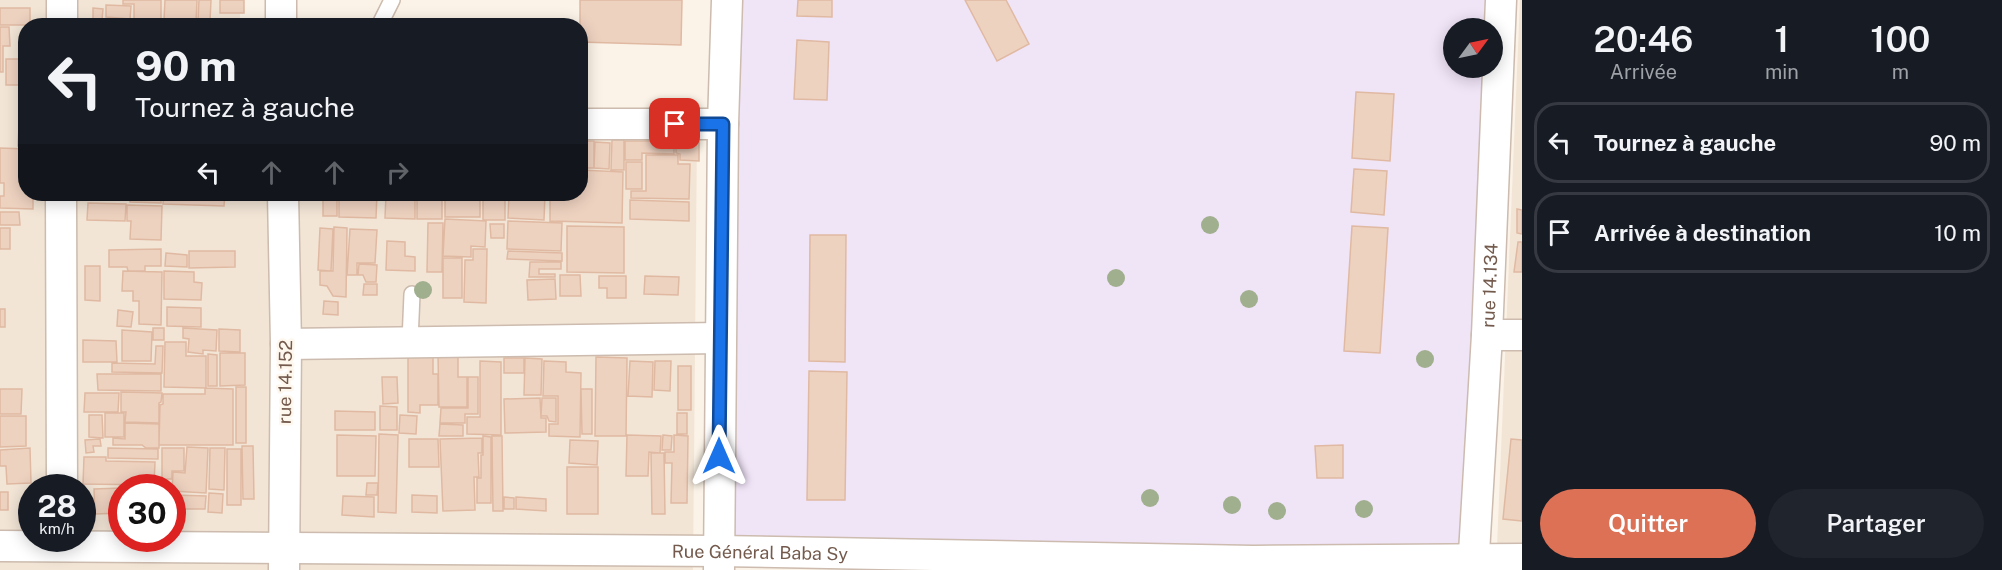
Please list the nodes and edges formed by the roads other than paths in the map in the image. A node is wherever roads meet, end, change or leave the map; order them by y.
1 (62, 0) edge
2 (281, 0) edge
3 (392, 0) edge
4 (727, 0) edge
5 (1501, 0) edge
6 (62, 18) edge
7 (281, 18) edge
8 (383, 18) edge
9 (588, 124) edge
10 (723, 124) junction
11 (61, 201) edge
12 (283, 201) edge
13 (412, 294) dead end
14 (1488, 335) junction
15 (1522, 335) edge
16 (720, 338) junction
17 (410, 341) junction
18 (286, 344) junction
19 (62, 474) edge
20 (0, 546) edge
21 (18, 548) edge
22 (62, 552) edge
23 (283, 559) edge
24 (1522, 559) edge
25 (511, 560) edge
26 (719, 561) edge
27 (1252, 565) edge
28 (1473, 565) edge

1 - 6 street
2 - 7 street
3 - 8 lane
4 - 10 street
5 - 14 street, rue 14.134
9 - 10 street
10 - 16 street
11 - 19 street
12 - 18 street, rue 14.152
13 - 17 lane
14 - 15 street
14 - 28 street, rue 14.134
16 - 17 street
16 - 26 street
17 - 18 street
18 - 23 street, rue 14.152
20 - 21 street, Rue Général Baba Sy
22 - 23 street, Rue Général Baba Sy
23 - 25 street, Rue Général Baba Sy
24 - 28 street, Rue Général Baba Sy
25 - 26 street, Rue Général Baba Sy
26 - 27 street, Rue Général Baba Sy
27 - 28 street, Rue Général Baba Sy

